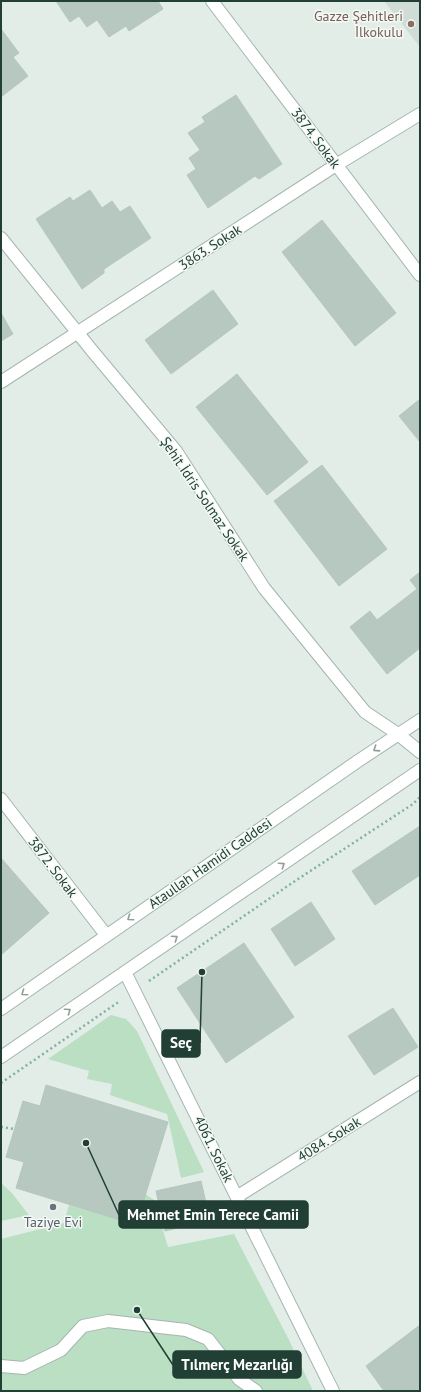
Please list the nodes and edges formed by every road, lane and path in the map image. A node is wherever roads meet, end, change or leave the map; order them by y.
1 (212, 1) edge
2 (420, 114) edge
3 (336, 165) junction
4 (1, 238) edge
5 (420, 275) edge
6 (78, 332) junction
7 (1, 382) edge
8 (420, 720) edge
9 (398, 734) junction
10 (420, 752) edge
11 (420, 770) edge
12 (420, 797) edge
13 (1, 799) edge
14 (106, 935) junction
15 (125, 972) junction
16 (135, 990) junction
17 (1, 1009) edge
18 (1, 1057) edge
19 (420, 1082) edge
20 (1, 1083) edge
21 (1, 1127) edge
22 (15, 1129) dead end
23 (238, 1196) junction
24 (1, 1366) edge
25 (256, 1391) edge
26 (334, 1391) edge

1 - 3 street, 3874. Sokak
2 - 3 street, 3863. Sokak
3 - 5 street, 3874. Sokak
3 - 6 street, 3863. Sokak
4 - 6 street, Şehit İdris Solmaz Sokak
6 - 7 street, 3863. Sokak
6 - 9 street, Şehit İdris Solmaz Sokak
8 - 9 street, Ataullah Hamidi Caddesi
9 - 10 street, Şehit İdris Solmaz Sokak
9 -> 14 street, Ataullah Hamidi Caddesi
15 -> 11 street
12 - 16 path
13 - 14 street, 3872. Sokak
14 -> 17 street, Ataullah Hamidi Caddesi
15 - 16 street, 4061. Sokak
18 -> 15 street
16 - 20 path
16 - 23 street, 4061. Sokak
19 - 23 street, 4084. Sokak
21 - 22 path
23 - 26 street, 4061. Sokak
24 - 25 street

